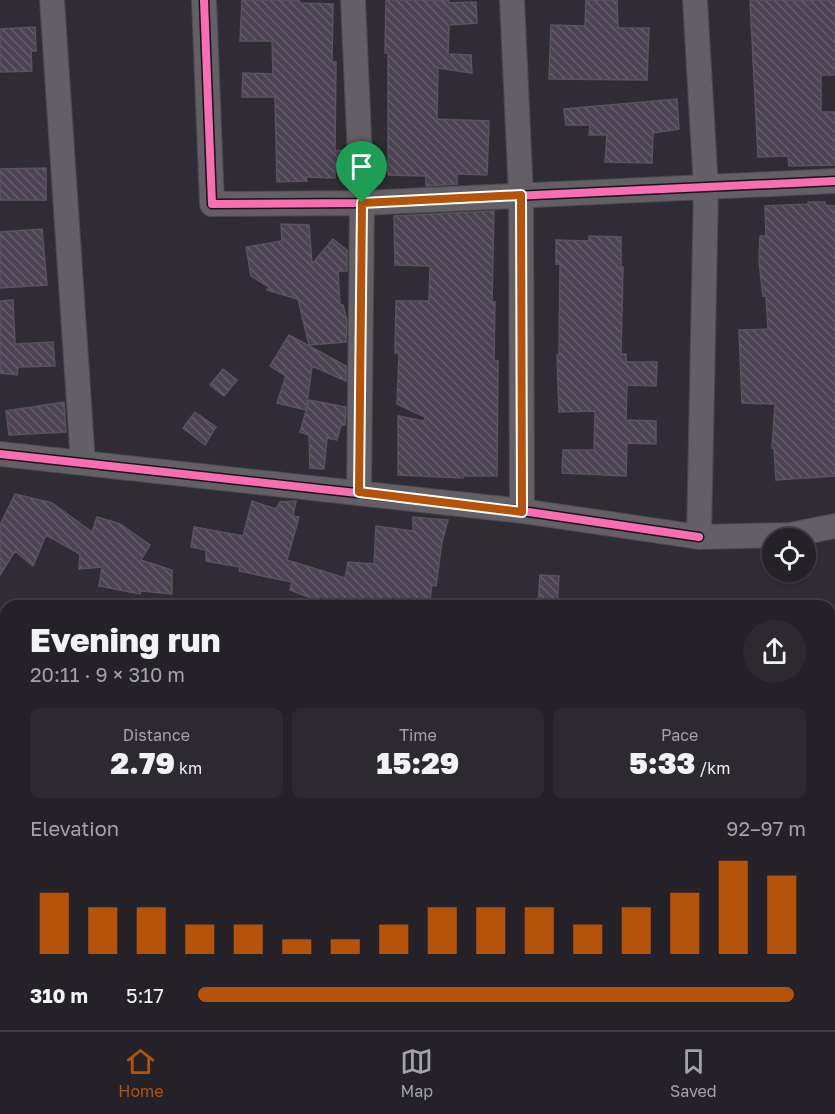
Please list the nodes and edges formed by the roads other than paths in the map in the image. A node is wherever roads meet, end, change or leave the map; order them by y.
1 (52, 0) edge
2 (204, 0) edge
3 (353, 0) edge
4 (512, 0) edge
5 (695, 0) edge
6 (835, 181) edge
7 (706, 188) junction
8 (521, 195) junction
9 (362, 203) junction
10 (0, 454) edge
11 (83, 462) junction
12 (359, 492) junction
13 (522, 512) junction
14 (835, 526) edge
15 (699, 537) junction

1 - 11 street
2 - 9 street
3 - 9 street
4 - 8 street
5 - 7 street
6 - 7 street
7 - 8 street
7 - 15 street
8 - 9 street
8 - 13 street
9 - 12 street
10 - 11 street
11 - 12 street
12 - 13 street
13 - 15 street
14 - 15 street

